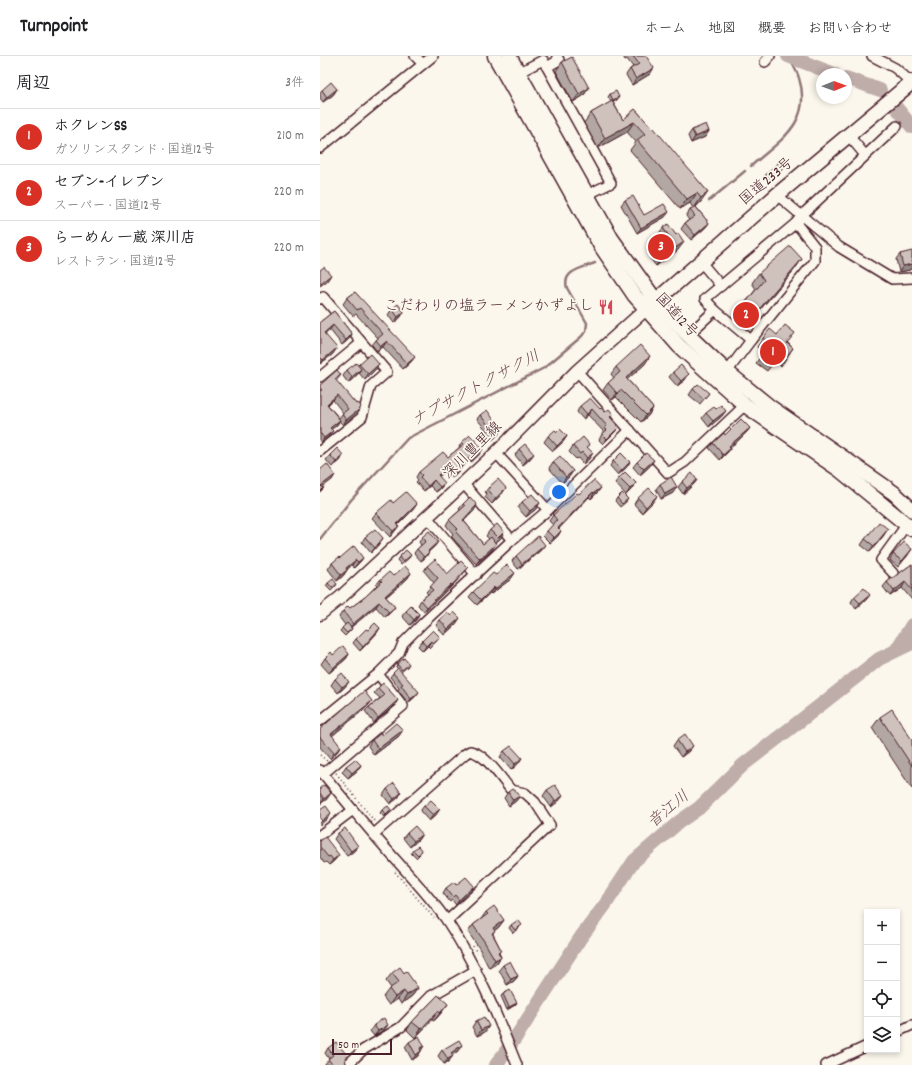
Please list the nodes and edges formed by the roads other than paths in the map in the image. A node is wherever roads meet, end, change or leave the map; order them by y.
1 (415, 56) edge
2 (433, 56) edge
3 (495, 56) edge
4 (509, 56) edge
5 (557, 56) edge
6 (872, 56) edge
7 (422, 64) junction
8 (547, 67) junction
9 (518, 73) junction
10 (912, 82) edge
11 (897, 126) dead end
12 (849, 136) junction
13 (320, 148) edge
14 (865, 155) junction
15 (587, 195) junction
16 (777, 195) junction
17 (799, 219) junction
18 (700, 261) junction
19 (912, 278) edge
20 (721, 286) junction
21 (320, 299) edge
22 (651, 305) junction
23 (715, 310) junction
24 (688, 335) junction
25 (751, 340) junction
26 (361, 343) junction
27 (577, 371) junction
28 (727, 372) junction
29 (320, 377) edge
30 (745, 405) junction
31 (630, 430) junction
32 (320, 451) edge
33 (496, 453) junction
34 (463, 483) junction
35 (548, 510) junction
36 (912, 510) edge
37 (427, 517) junction
38 (909, 526) edge
39 (512, 540) junction
40 (893, 573) dead end
41 (476, 575) junction
42 (320, 614) edge
43 (378, 674) junction
44 (320, 721) edge
45 (322, 772) edge
46 (353, 810) junction
47 (374, 834) junction
48 (320, 835) edge
49 (442, 922) junction
50 (476, 970) junction
51 (912, 1025) edge
52 (900, 1031) edge
53 (864, 1047) edge
54 (515, 1061) edge
55 (347, 1065) edge
56 (826, 1065) edge

1 - 7 street
2 - 7 street
3 - 22 highway, 国道12号
4 - 9 highway, 国道12号
5 - 8 street
6 - 10 street
7 - 13 street
8 - 9 street
8 - 15 street
9 - 15 highway, 国道12号
10 - 12 highway, 国道233号
11 - 14 street
12 - 14 street
12 - 16 highway, 国道233号
14 - 17 street
15 - 22 highway, 国道12号
16 - 17 street
16 - 18 highway, 国道233号
17 - 19 street
17 - 20 street
17 - 25 street
18 - 20 street
18 - 22 highway, 国道233号
20 - 23 street
21 - 26 street
22 - 24 highway, 国道12号
22 - 27 main road, 深川豊里線
22 - 30 highway, 国道12号
23 - 24 street
23 - 25 street
24 - 28 highway, 国道12号
25 - 28 street
26 - 29 street
26 - 32 street
27 - 31 street
27 - 33 main road, 深川豊里線
28 - 36 highway, 国道12号
30 - 31 street
30 - 38 highway, 国道12号
31 - 35 street
33 - 34 main road, 深川豊里線
33 - 35 street
34 - 37 main road, 深川豊里線
34 - 39 street
35 - 39 street
37 - 41 street
37 - 42 main road, 深川豊里線
38 - 40 street
39 - 41 street
41 - 43 street
43 - 44 street
43 - 45 street
45 - 46 street
46 - 47 street
46 - 48 street
47 - 49 street
47 - 49 street
49 - 50 street
50 - 54 street
50 - 55 street
51 - 52 street
53 - 56 street

